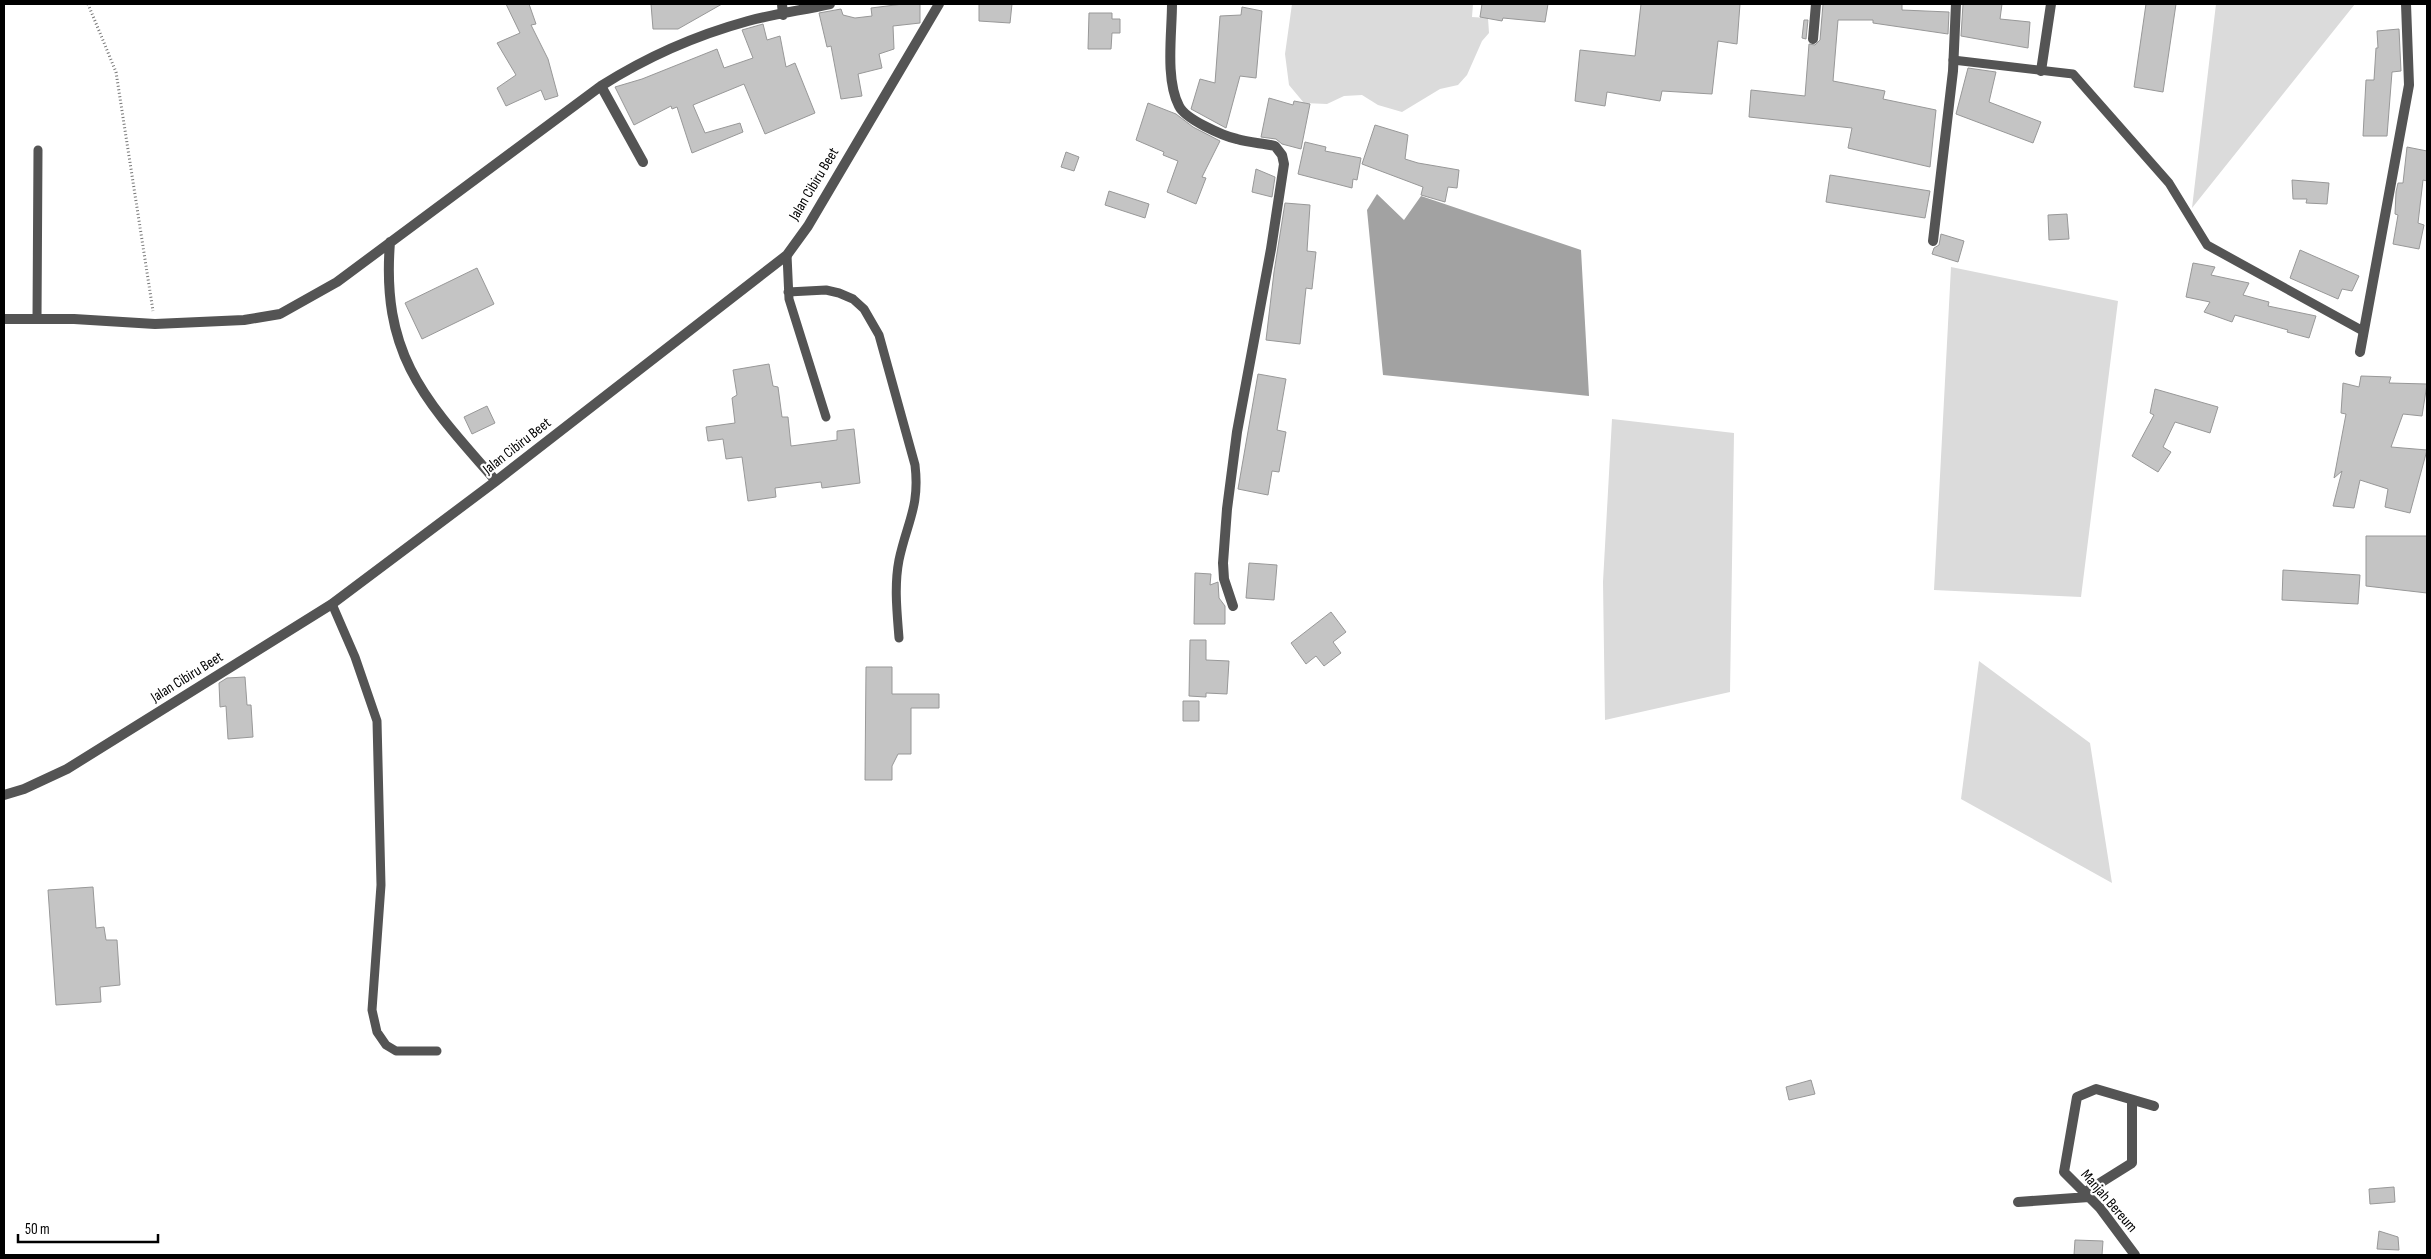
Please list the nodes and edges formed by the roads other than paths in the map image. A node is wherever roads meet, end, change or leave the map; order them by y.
1 (830, 4) edge
2 (939, 4) edge
3 (1172, 4) edge
4 (1816, 4) edge
5 (1956, 4) edge
6 (2051, 4) edge
7 (2406, 4) edge
8 (782, 9) edge
9 (1813, 39) dead end
10 (1953, 60) junction
11 (2041, 71) junction
12 (601, 86) junction
13 (38, 150) dead end
14 (643, 162) dead end
15 (1933, 241) dead end
16 (390, 242) junction
17 (787, 255) junction
18 (788, 292) junction
19 (38, 319) junction
20 (4, 320) edge
21 (2363, 331) junction
22 (2360, 352) dead end
23 (826, 418) dead end
24 (496, 481) junction
25 (332, 604) junction
26 (1233, 606) dead end
27 (899, 638) dead end
28 (4, 796) edge
29 (438, 1051) dead end
30 (2132, 1100) junction
31 (2154, 1106) dead end
32 (2086, 1195) junction
33 (2018, 1202) dead end
34 (2135, 1255) edge

1 - 8 street
2 - 17 street, Jalan Cibiru Beet
3 - 26 street
4 - 9 street
5 - 10 street
6 - 11 street
7 - 21 street
8 - 12 street
10 - 11 lane
10 - 15 street
11 - 21 lane
12 - 14 street
12 - 16 street
13 - 19 lane
16 - 19 street
16 - 24 street
17 - 18 lane
17 - 24 street, Jalan Cibiru Beet
18 - 23 lane
18 - 27 lane
19 - 20 street
21 - 22 street
24 - 25 street, Jalan Cibiru Beet
25 - 28 street, Jalan Cibiru Beet
25 - 29 lane
30 - 31 street, Manjah Bereum
30 - 32 street
30 - 32 street, Manjah Bereum
32 - 33 street
32 - 34 street, Manjah Bereum

